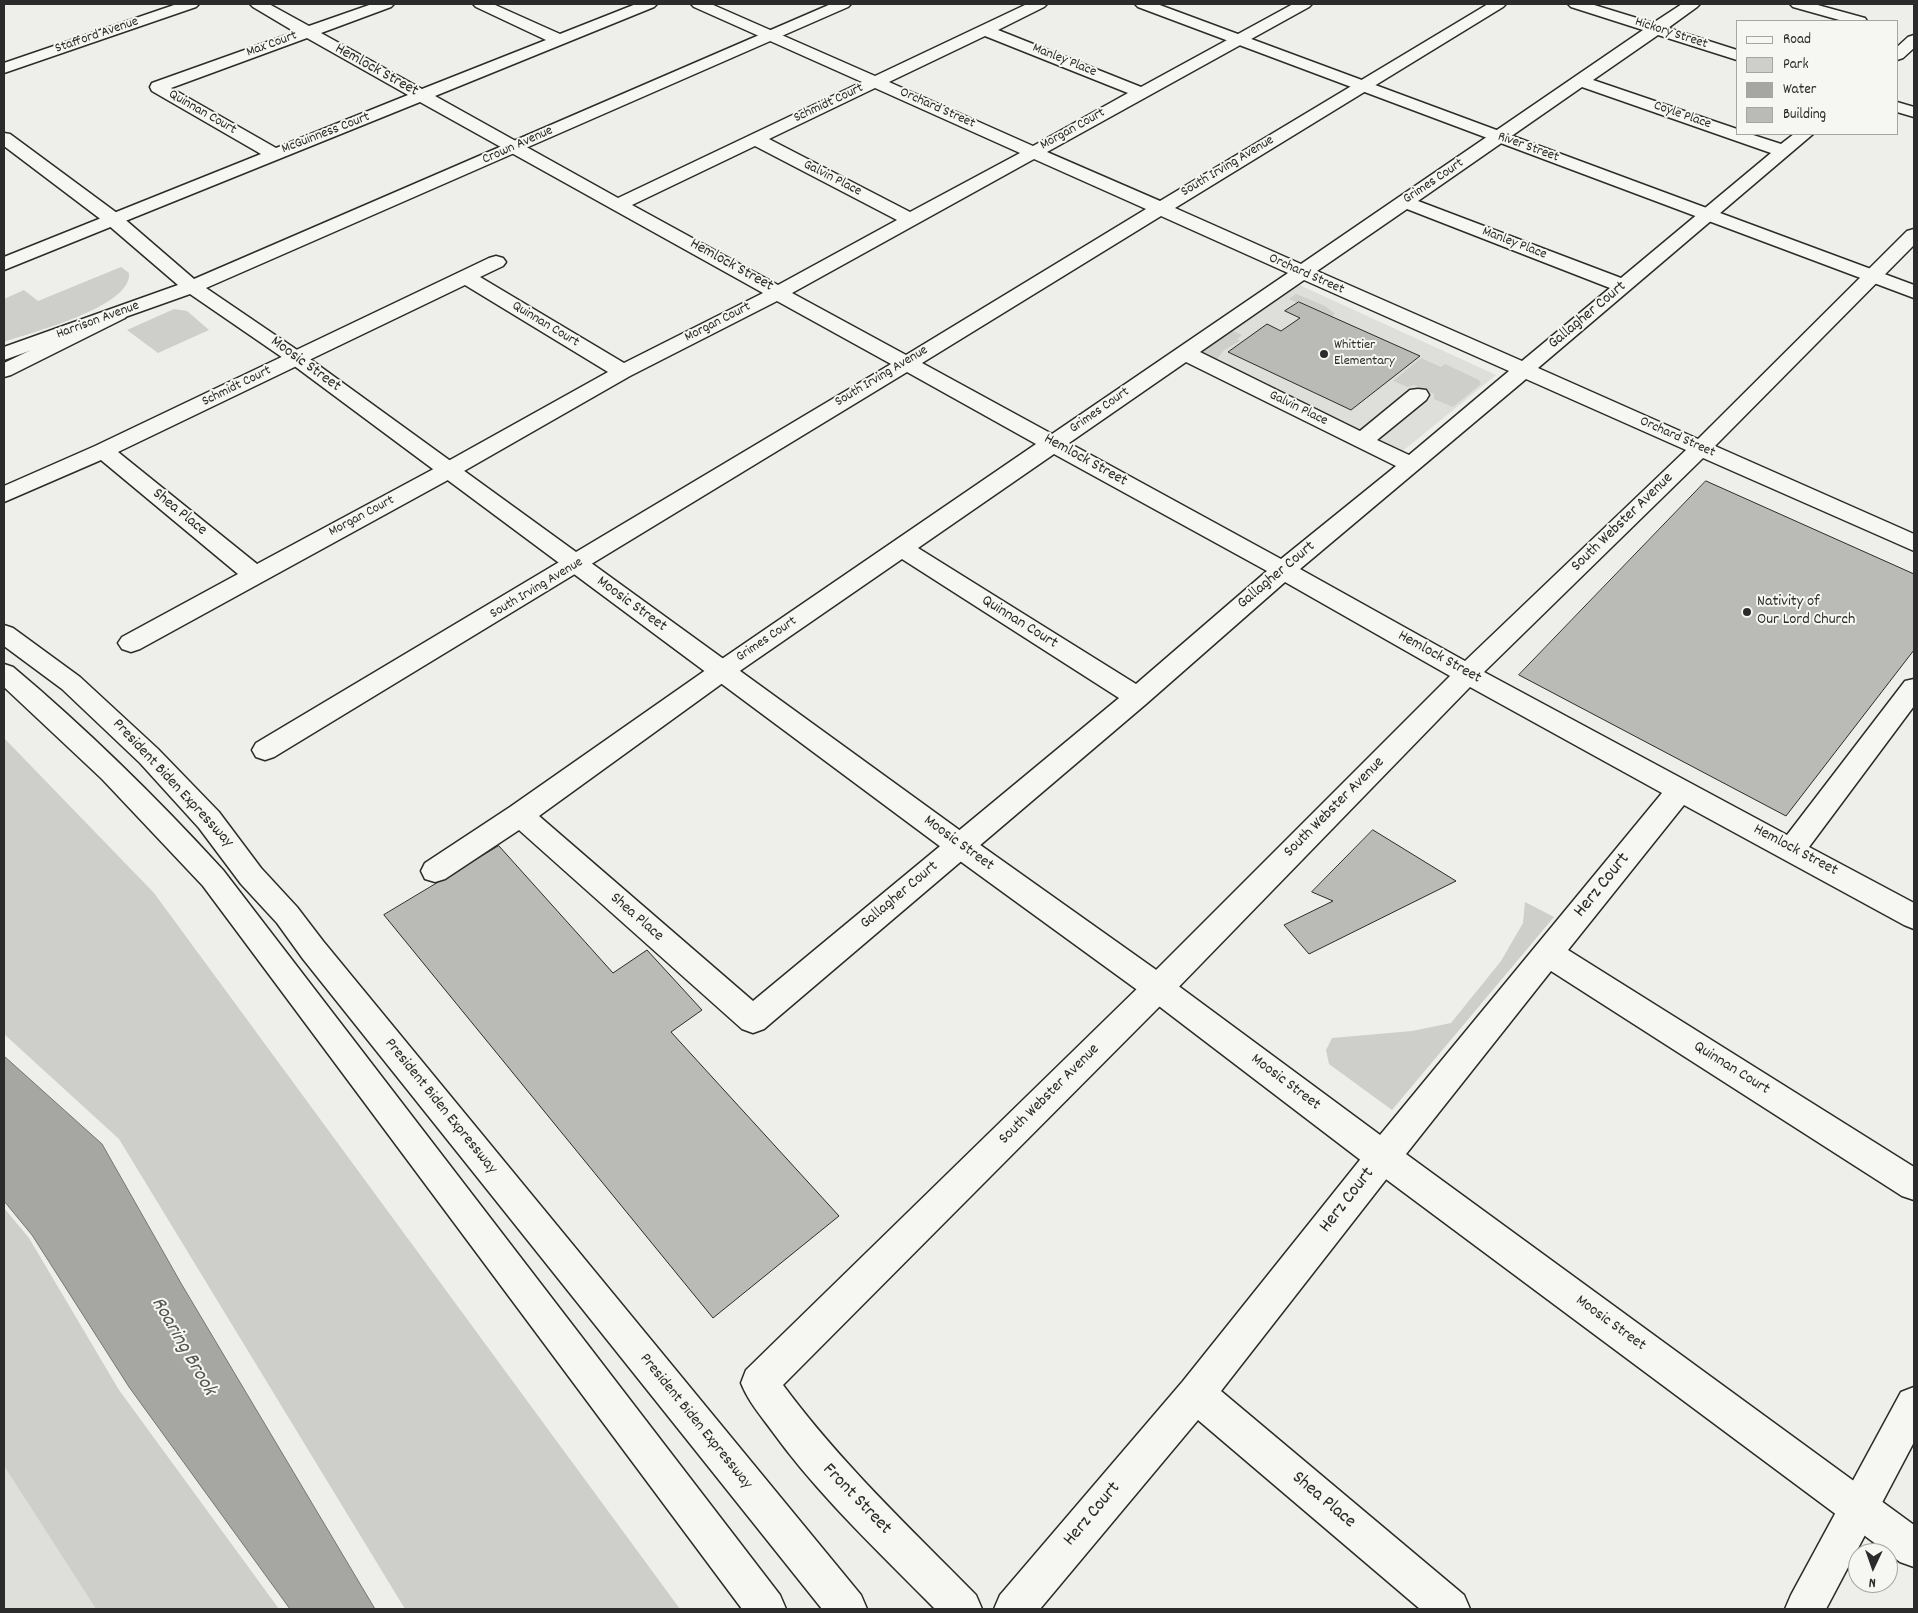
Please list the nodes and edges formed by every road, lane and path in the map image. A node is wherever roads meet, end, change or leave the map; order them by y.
1 (191, 4) edge
2 (258, 4) edge
3 (386, 4) edge
4 (481, 4) edge
5 (649, 4) edge
6 (700, 4) edge
7 (843, 4) edge
8 (1039, 4) edge
9 (1143, 4) edge
10 (1304, 4) edge
11 (1498, 4) edge
12 (1576, 4) edge
13 (1692, 4) edge
14 (1798, 4) edge
15 (1855, 20) edge
16 (1656, 29) junction
17 (985, 30) junction
18 (306, 32) junction
19 (1898, 32) edge
20 (771, 35) junction
21 (1914, 39) edge
22 (559, 40) junction
23 (1239, 40) junction
24 (1898, 54) edge
25 (1736, 55) edge
26 (4, 68) edge
27 (1581, 81) junction
28 (876, 82) junction
29 (1362, 86) junction
30 (158, 87) joint
31 (1142, 93) junction
32 (423, 96) junction
33 (1898, 107) edge
34 (1914, 112) edge
35 (1736, 135) edge
36 (1737, 135) edge
37 (1803, 135) edge
38 (1499, 138) junction
39 (755, 139) junction
40 (6, 142) edge
41 (514, 148) junction
42 (1783, 151) junction
43 (1033, 152) junction
44 (273, 154) junction
45 (1406, 202) junction
46 (618, 204) junction
47 (1159, 210) junction
48 (1708, 214) junction
49 (909, 219) junction
50 (114, 220) junction
51 (1914, 235) edge
52 (496, 262) dead end
53 (4, 264) edge
54 (1302, 273) junction
55 (1873, 276) junction
56 (466, 277) junction
57 (1623, 286) junction
58 (192, 287) junction
59 (778, 292) junction
60 (1914, 292) edge
61 (118, 314) junction
62 (1185, 353) junction
63 (4, 354) edge
64 (296, 358) junction
65 (906, 363) junction
66 (4, 371) edge
67 (1522, 371) junction
68 (623, 372) junction
69 (1418, 395) dead end
70 (1362, 441) junction
71 (1053, 444) junction
72 (1701, 448) junction
73 (103, 451) junction
74 (1411, 465) junction
75 (449, 470) junction
76 (4, 495) edge
77 (1914, 520) edge
78 (1907, 540) edge
79 (902, 548) junction
80 (577, 565) junction
81 (1283, 570) junction
82 (254, 575) junction
83 (4, 634) edge
84 (131, 643) dead end
85 (722, 671) junction
86 (4, 672) edge
87 (1467, 674) junction
88 (1137, 697) junction
89 (1910, 701) edge
90 (265, 750) dead end
91 (1680, 790) junction
92 (520, 815) junction
93 (959, 846) junction
94 (1792, 849) junction
95 (435, 871) dead end
96 (1914, 917) edge
97 (1549, 954) junction
98 (1158, 988) junction
99 (753, 1020) joint
100 (1383, 1157) junction
101 (1914, 1185) edge
102 (759, 1383) joint
103 (1196, 1394) junction
104 (1914, 1405) edge
105 (1860, 1507) junction
106 (1914, 1548) edge
107 (766, 1609) edge
108 (846, 1609) edge
109 (962, 1609) edge
110 (1014, 1609) edge
111 (1450, 1609) edge
112 (1805, 1609) edge

1 - 26 main road, Stafford Avenue
2 - 18 main road, Hemlock Street
3 - 18 main road, Max Court
4 - 22 main road
5 - 22 main road, McGuinness Court
6 - 20 main road, Orchard Street
7 - 20 main road, Crown Avenue
8 - 17 main road, Schmidt Court
9 - 23 main road, River Street
10 - 23 main road, Morgan Court
11 - 29 main road, South Irving Avenue
12 - 16 main road, Hickory Street
13 - 16 main road, Grimes Court
14 - 15 main road
16 - 25 main road, Hickory Street
16 - 27 main road, Grimes Court
17 - 28 main road, Schmidt Court
17 - 31 main road, Manley Place
18 - 30 main road, Max Court
18 - 32 main road, Hemlock Street
19 - 21 main road
20 - 28 main road, Orchard Street
20 - 41 main road, Crown Avenue
21 - 24 main road
22 - 32 main road, McGuinness Court
23 - 29 main road, River Street
23 - 31 main road, Morgan Court
27 - 35 main road, Coyle Place
27 - 38 main road, Grimes Court
28 - 39 main road, Schmidt Court
28 - 43 main road, Orchard Street
29 - 38 main road, River Street
29 - 47 main road, South Irving Avenue
30 - 44 main road, Quinnan Court
31 - 43 main road, Morgan Court
32 - 41 main road, Hemlock Street
32 - 44 main road, McGuinness Court
33 - 34 main road
36 - 42 main road, Coyle Place
37 - 42 main road, Gallagher Court
38 - 45 main road, Grimes Court
38 - 48 main road, River Street
39 - 46 main road, Schmidt Court
39 - 49 main road, Galvin Place
40 - 50 main road, Moosic Street
41 - 46 main road, Hemlock Street
41 - 58 main road, Crown Avenue
42 - 48 main road, Gallagher Court
43 - 47 main road, Orchard Street
43 - 49 main road, Morgan Court
44 - 50 main road, McGuinness Court
45 - 54 main road, Grimes Court
45 - 57 main road, Manley Place
46 - 59 main road, Hemlock Street
47 - 54 main road, Orchard Street
47 - 65 main road, South Irving Avenue
48 - 55 main road, River Street
48 - 57 main road, Gallagher Court
49 - 59 main road, Morgan Court
50 - 53 main road, McGuinness Court
50 - 58 main road, Moosic Street
51 - 55 main road, South Webster Avenue
52 - 56 main road, Schmidt Court
54 - 62 main road, Grimes Court
54 - 67 main road, Orchard Street
55 - 60 main road, River Street
55 - 72 main road, South Webster Avenue
56 - 64 main road, Schmidt Court
56 - 68 main road, Quinnan Court
57 - 67 main road, Gallagher Court
58 - 61 main road, Harrison Avenue
58 - 64 main road, Moosic Street
59 - 65 main road, Hemlock Street
59 - 68 main road, Morgan Court
61 - 63 main road, Harrison Avenue
61 - 66 main road
62 - 70 main road, Galvin Place
62 - 71 main road, Grimes Court
64 - 73 main road, Schmidt Court
64 - 75 main road, Moosic Street
65 - 71 main road, Hemlock Street
65 - 80 main road, South Irving Avenue
67 - 72 main road, Orchard Street
67 - 74 main road, Gallagher Court
68 - 75 main road, Morgan Court
69 - 70 main road
70 - 74 main road, Galvin Place
71 - 79 main road, Grimes Court
71 - 81 main road, Hemlock Street
72 - 78 main road, Orchard Street
72 - 87 main road, South Webster Avenue
73 - 76 main road, Schmidt Court
73 - 82 main road, Shea Place
74 - 81 main road, Gallagher Court
75 - 80 main road, Moosic Street
75 - 82 main road, Morgan Court
77 - 78 main road
79 - 85 main road, Grimes Court
79 - 88 main road, Quinnan Court
80 - 85 main road, Moosic Street
80 - 90 main road, South Irving Avenue
81 - 87 main road, Hemlock Street
81 - 88 main road, Gallagher Court
82 - 84 main road, Morgan Court
83 - 108 main road, President Biden Expressway
85 - 92 main road, Grimes Court
85 - 93 main road, Moosic Street
86 - 107 main road, President Biden Expressway
87 - 91 main road, Hemlock Street
87 - 98 main road, South Webster Avenue
88 - 93 main road, Gallagher Court
89 - 94 main road
91 - 94 main road, Hemlock Street
91 - 97 main road, Herz Court
92 - 95 main road, Grimes Court
92 - 99 main road, Shea Place
93 - 98 main road, Moosic Street
93 - 99 main road, Gallagher Court
94 - 96 main road, Hemlock Street
97 - 100 main road, Herz Court
97 - 101 main road, Quinnan Court
98 - 100 main road, Moosic Street
98 - 102 main road, South Webster Avenue
100 - 103 main road, Herz Court
100 - 105 main road, Moosic Street
102 - 109 main road, Front Street
103 - 110 main road, Herz Court
103 - 111 main road, Shea Place
104 - 105 main road
105 - 106 main road, Moosic Street
105 - 112 main road

